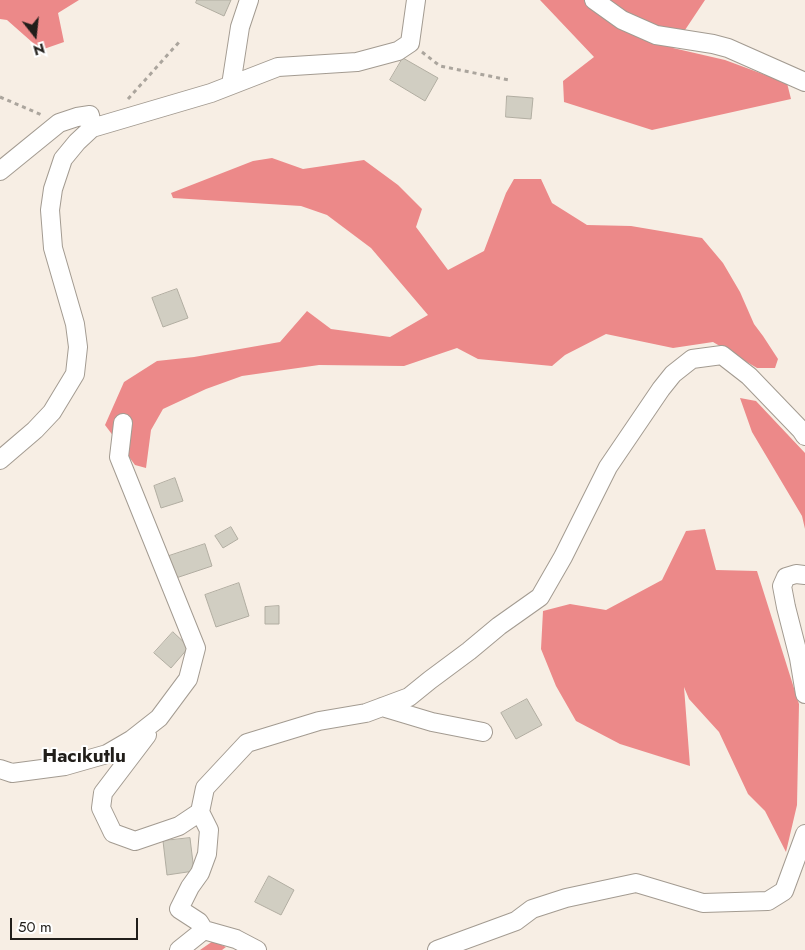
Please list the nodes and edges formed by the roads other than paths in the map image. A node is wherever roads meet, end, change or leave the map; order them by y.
1 (250, 0) edge
2 (416, 0) edge
3 (594, 0) edge
4 (805, 82) edge
5 (231, 85) junction
6 (92, 128) junction
7 (0, 171) edge
8 (123, 423) dead end
9 (805, 436) edge
10 (0, 460) edge
11 (805, 575) edge
12 (805, 694) edge
13 (382, 707) junction
14 (159, 718) junction
15 (483, 732) dead end
16 (0, 769) edge
17 (200, 812) junction
18 (805, 834) edge
19 (204, 930) junction
20 (179, 950) edge
21 (258, 950) edge
22 (437, 950) edge

1 - 5 street
2 - 5 street
3 - 4 street
5 - 6 street
6 - 7 street
6 - 10 street
8 - 14 street
9 - 13 street
11 - 12 street
13 - 15 street
13 - 17 street
14 - 16 street
14 - 17 street
17 - 19 street
18 - 22 street
19 - 20 street
19 - 21 street

